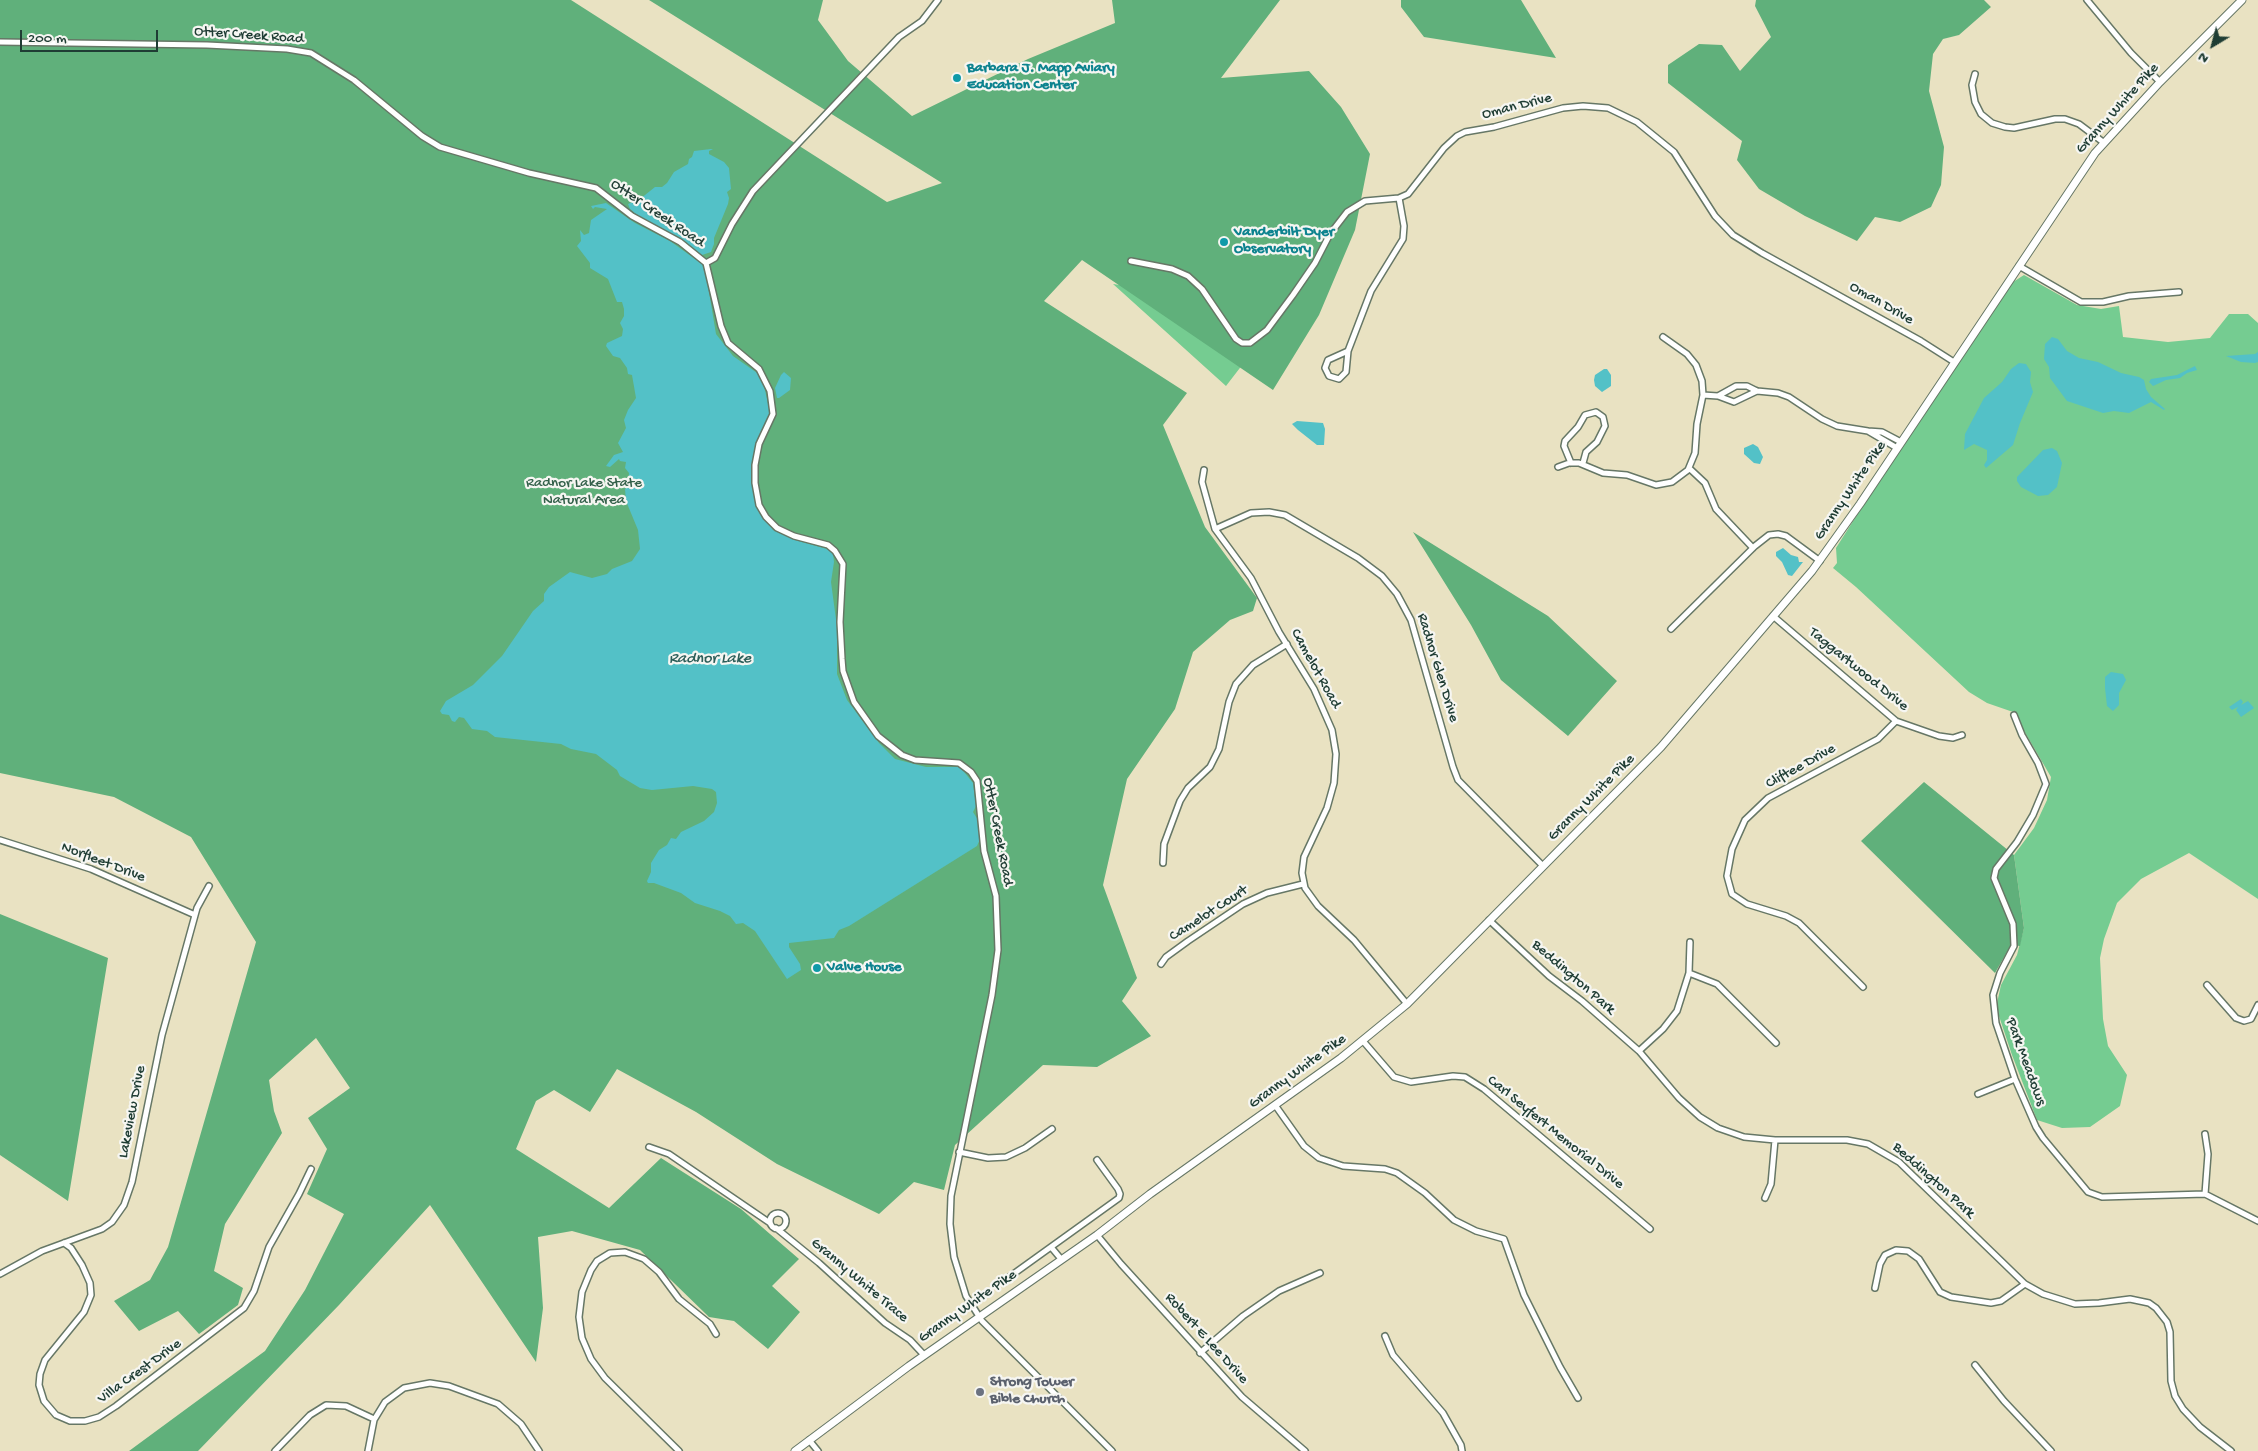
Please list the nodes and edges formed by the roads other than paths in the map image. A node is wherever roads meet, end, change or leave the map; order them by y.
1 (938, 0) edge
2 (2087, 0) edge
3 (2242, 0) edge
4 (0, 42) edge
5 (1975, 74) dead end
6 (2160, 82) junction
7 (2103, 142) junction
8 (1399, 198) junction
9 (1131, 261) dead end
10 (706, 263) junction
11 (2019, 266) junction
12 (2179, 292) dead end
13 (1663, 337) dead end
14 (1348, 351) junction
15 (1954, 362) junction
16 (1757, 391) junction
17 (1703, 395) junction
18 (1718, 396) junction
19 (1899, 445) junction
20 (1572, 462) junction
21 (1583, 463) junction
22 (1558, 467) dead end
23 (1689, 468) junction
24 (1204, 470) dead end
25 (1215, 529) junction
26 (1753, 548) junction
27 (1820, 561) junction
28 (1773, 616) junction
29 (1671, 629) dead end
30 (1287, 644) junction
31 (2014, 715) dead end
32 (1896, 720) junction
33 (1962, 735) dead end
34 (0, 840) edge
35 (1163, 863) dead end
36 (1543, 866) junction
37 (1303, 884) junction
38 (209, 886) dead end
39 (195, 915) junction
40 (1489, 920) junction
41 (1690, 942) dead end
42 (1161, 964) dead end
43 (1689, 973) junction
44 (2208, 985) dead end
45 (1863, 987) dead end
46 (1407, 1004) junction
47 (2258, 1005) edge
48 (1363, 1042) junction
49 (1776, 1042) dead end
50 (1639, 1051) junction
51 (2015, 1079) junction
52 (1978, 1094) dead end
53 (1275, 1105) junction
54 (1052, 1129) dead end
55 (2205, 1134) dead end
56 (1775, 1140) junction
57 (649, 1147) dead end
58 (959, 1152) junction
59 (1097, 1160) dead end
60 (311, 1169) dead end
61 (2204, 1194) junction
62 (1765, 1198) dead end
63 (2258, 1221) edge
64 (770, 1223) junction
65 (776, 1228) junction
66 (1650, 1230) dead end
67 (1097, 1235) junction
68 (64, 1243) junction
69 (1051, 1247) junction
70 (1061, 1259) junction
71 (1320, 1273) dead end
72 (0, 1274) edge
73 (1005, 1280) dead end
74 (2025, 1284) junction
75 (1875, 1288) dead end
76 (979, 1317) junction
77 (716, 1334) dead end
78 (1385, 1336) dead end
79 (1200, 1353) junction
80 (924, 1355) junction
81 (1975, 1365) dead end
82 (1578, 1398) dead end
83 (374, 1419) junction
84 (809, 1440) junction
85 (275, 1451) edge
86 (368, 1451) edge
87 (539, 1451) edge
88 (679, 1451) edge
89 (795, 1451) edge
90 (818, 1451) edge
91 (1112, 1451) edge
92 (1305, 1451) edge
93 (1462, 1451) edge
94 (2051, 1451) edge
95 (2231, 1451) edge

1 - 10 street
2 - 6 street
3 - 6 main road, Granny White Pike
4 - 10 street, Otter Creek Road
5 - 7 street
6 - 7 main road, Granny White Pike
7 - 11 main road, Granny White Pike
8 - 9 street
8 - 14 street
8 - 15 street, Oman Drive
10 - 58 street, Otter Creek Road
11 - 12 street
11 - 15 main road, Granny White Pike
13 - 17 street
14 - 14 street
15 - 19 main road, Granny White Pike
16 - 18 street
16 - 18 street
16 - 19 street
17 - 18 street
17 - 23 street
19 - 27 main road, Granny White Pike
20 - 21 street
20 - 21 street
20 - 22 street
21 - 23 street
23 - 26 street
24 - 25 street, Camelot Road
25 - 30 street, Camelot Road
25 - 36 street, Radnor Glen Drive
26 - 27 street
26 - 29 street
27 - 28 main road, Granny White Pike
28 - 32 street, Taggartwood Drive
28 - 36 main road, Granny White Pike
30 - 35 street
30 - 37 street, Camelot Road
31 - 51 street, Park Meadows
32 - 33 street, Taggartwood Drive
32 - 45 street, Cliftee Drive
34 - 39 street, Norfleet Drive
36 - 40 main road, Granny White Pike
37 - 42 street, Camelot Court
37 - 46 street
38 - 39 street, Lakeview Drive
39 - 68 street, Lakeview Drive
40 - 46 main road, Granny White Pike
40 - 50 street, Beddington Park
41 - 43 street
43 - 49 street
43 - 50 street
44 - 47 street
46 - 48 main road, Granny White Pike
48 - 53 main road, Granny White Pike
48 - 66 street, Carl Seyfert Memorial Drive
50 - 56 street, Beddington Park
51 - 52 street
51 - 61 street, Park Meadows
53 - 67 main road, Granny White Pike
53 - 82 street
54 - 58 street
55 - 61 street
56 - 62 street
56 - 74 street, Beddington Park
57 - 64 street
58 - 76 street, Otter Creek Road
59 - 69 street
60 - 68 street, Villa Crest Drive
61 - 63 street, Park Meadows
64 - 65 street
64 - 65 street
65 - 80 street, Granny White Trace
67 - 70 main road, Granny White Pike
67 - 79 street, Robert E Lee Drive
68 - 72 street, Lakeview Drive
69 - 70 street
69 - 73 street
70 - 76 main road, Granny White Pike
71 - 79 street
74 - 75 street
74 - 95 street, Beddington Park
76 - 80 main road, Granny White Pike
76 - 91 street, Otter Creek Road
77 - 88 street
78 - 93 street
79 - 92 street, Robert E Lee Drive
80 - 84 main road, Granny White Pike
81 - 94 street
83 - 85 street
83 - 86 street
83 - 87 street
84 - 89 main road, Granny White Pike
84 - 90 street

